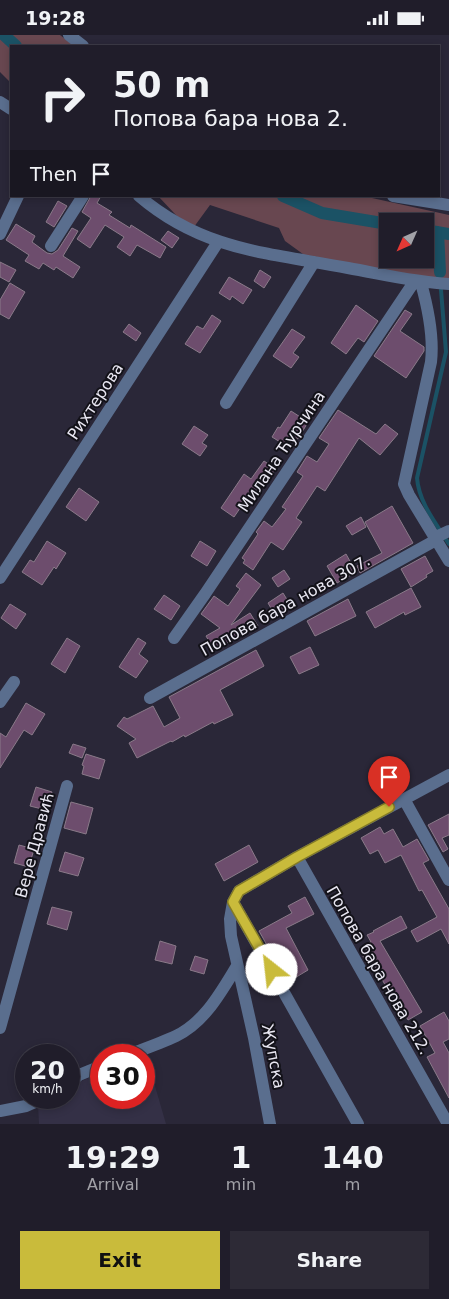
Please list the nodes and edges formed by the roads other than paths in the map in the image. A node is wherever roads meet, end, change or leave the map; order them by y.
1 (69, 35) edge
2 (82, 45) edge
3 (18, 197) edge
4 (82, 197) edge
5 (141, 197) edge
6 (400, 197) edge
7 (449, 205) edge
8 (0, 234) edge
9 (218, 242) junction
10 (51, 246) dead end
11 (314, 262) junction
12 (418, 282) junction
13 (449, 284) edge
14 (226, 403) dead end
15 (449, 531) edge
16 (436, 538) junction
17 (449, 561) edge
18 (0, 578) edge
19 (174, 638) dead end
20 (14, 682) dead end
21 (150, 698) dead end
22 (0, 702) edge
23 (449, 775) edge
24 (67, 786) dead end
25 (404, 799) junction
26 (297, 857) junction
27 (449, 880) edge
28 (233, 902) junction
29 (237, 965) junction
30 (0, 1028) edge
31 (155, 1045) edge
32 (15, 1108) edge
33 (0, 1111) edge
34 (270, 1124) edge
35 (358, 1124) edge
36 (448, 1124) edge

1 - 2 street
3 - 8 street
4 - 10 street
5 - 9 street
6 - 7 street
9 - 11 street
9 - 18 street, Рихтерова
11 - 12 street
11 - 14 street
12 - 13 street
12 - 16 street
12 - 19 street, Милана Ћурчина
15 - 16 street, Попова бара нова 307.
16 - 17 street
16 - 21 street, Попова бара нова 307.
20 - 22 street
23 - 25 street
24 - 30 street, Вере Дравић
25 - 26 street
25 - 27 street
26 - 28 street
26 - 36 street, Попова бара нова 212.
28 - 29 street, Жупска
28 - 35 street
29 - 31 street
29 - 34 street, Жупска
32 - 33 street

